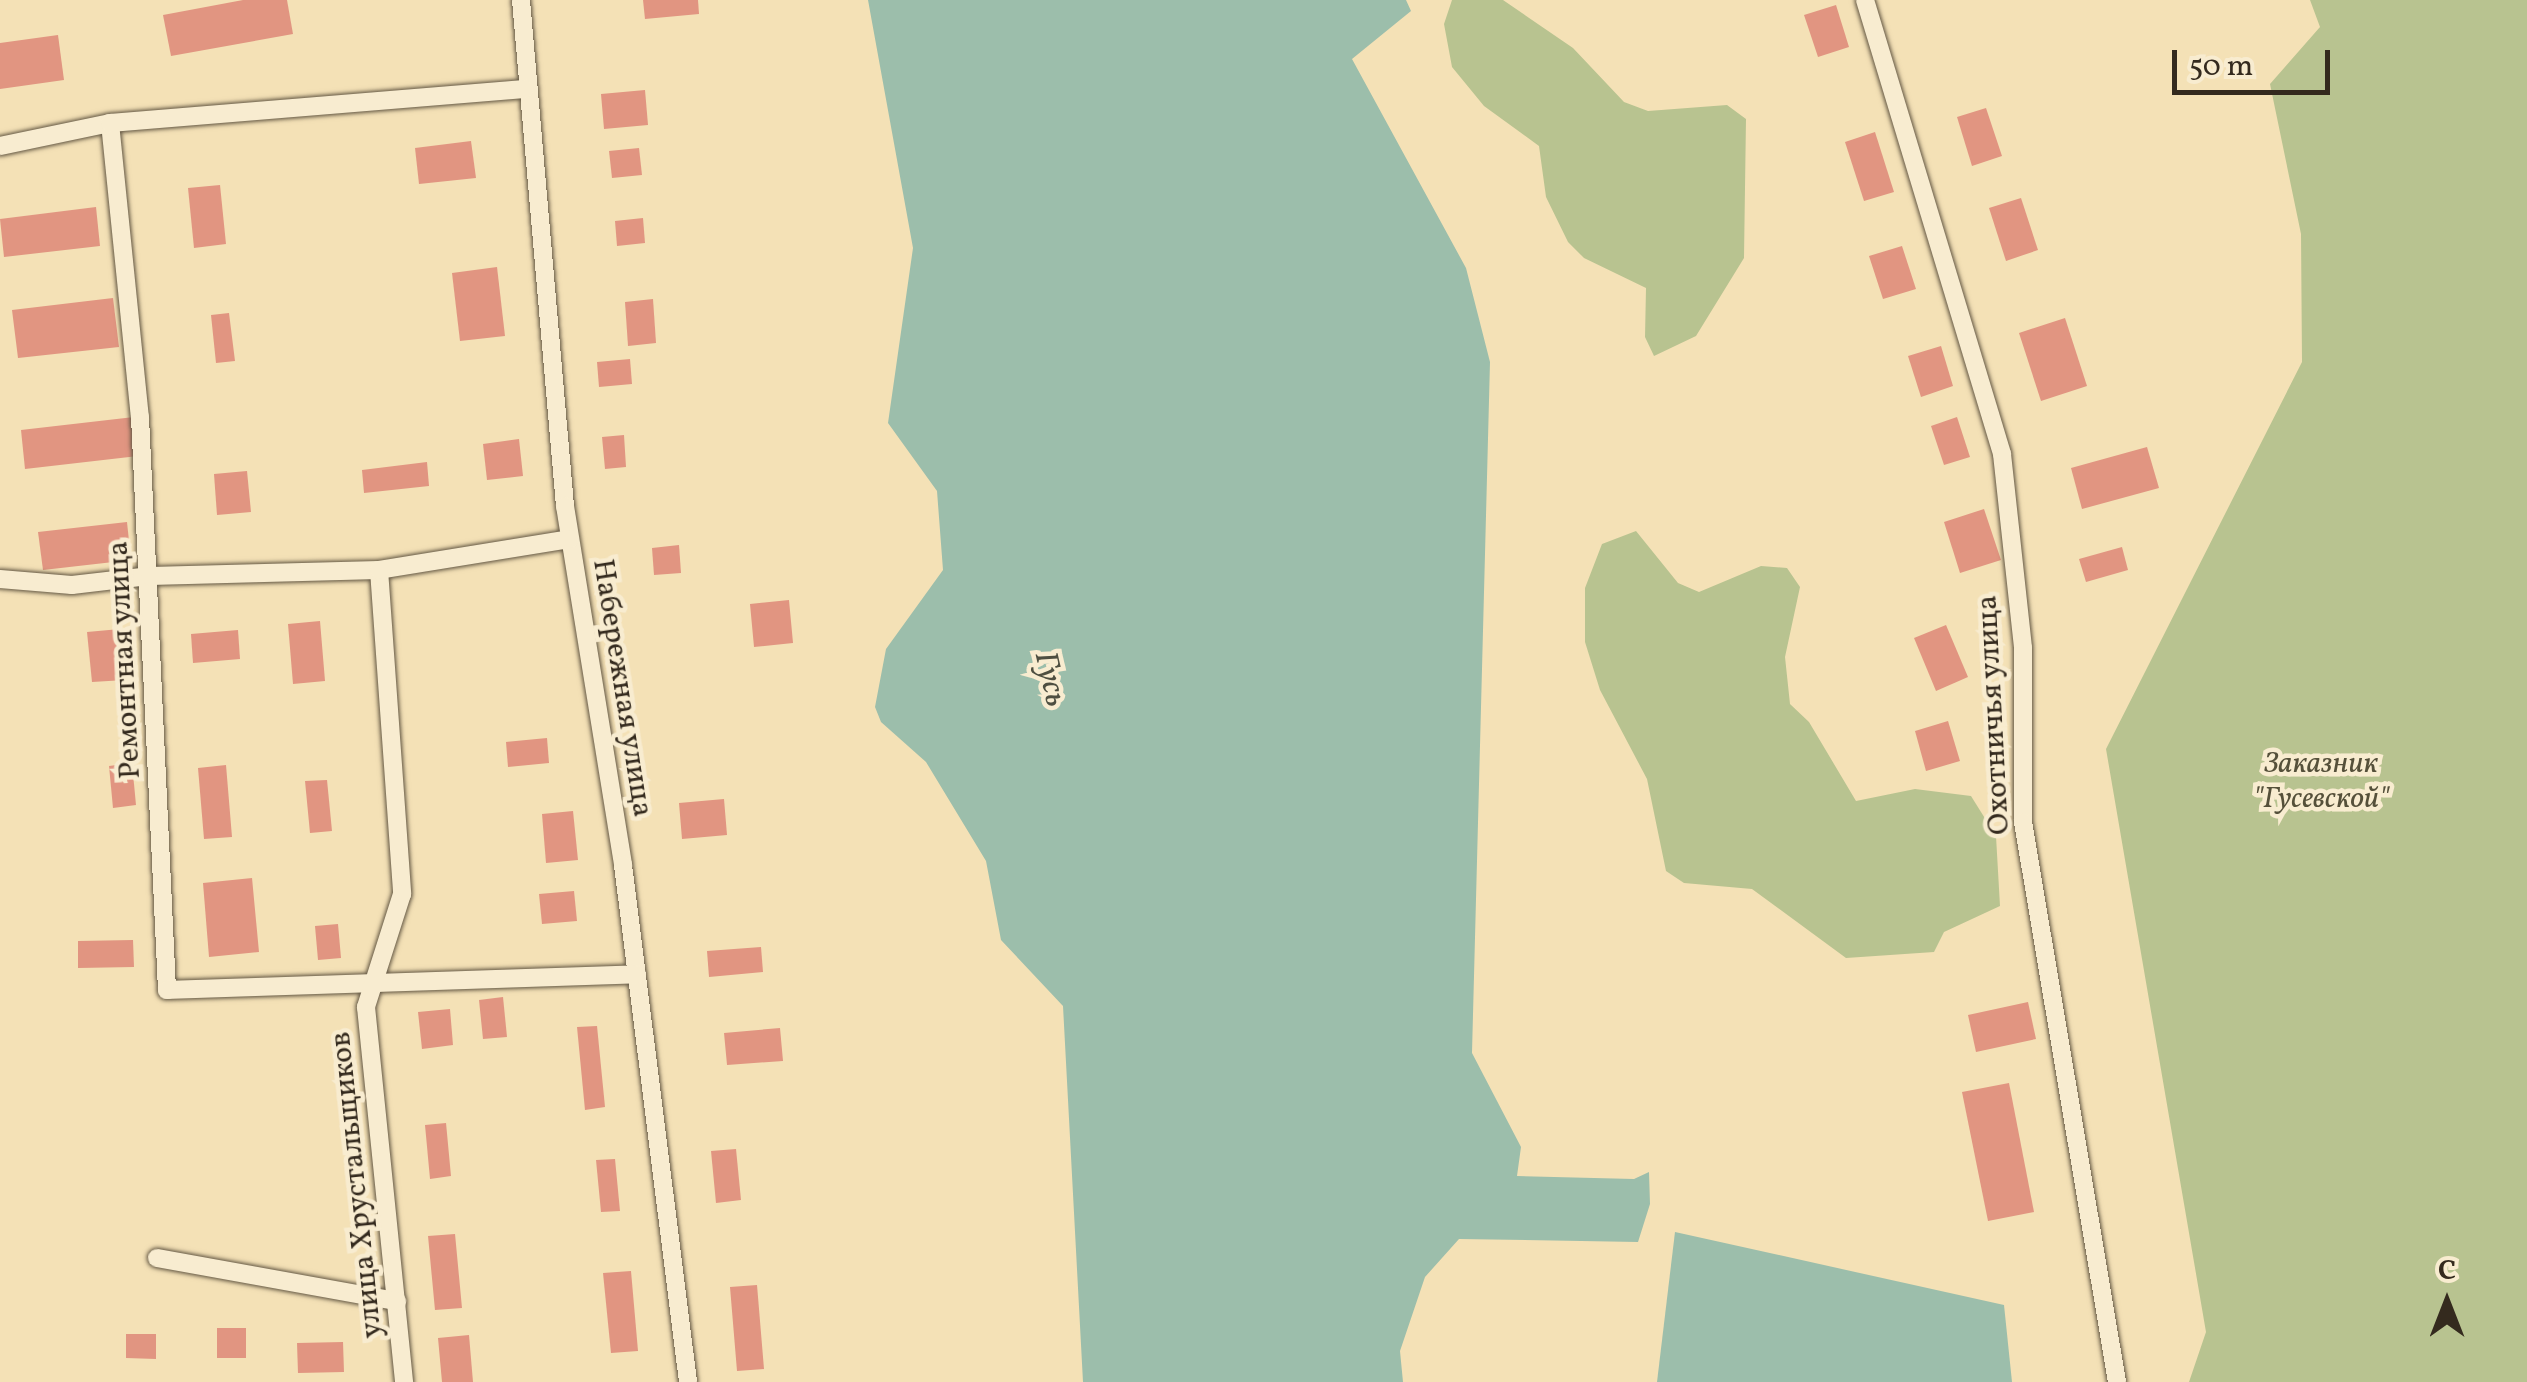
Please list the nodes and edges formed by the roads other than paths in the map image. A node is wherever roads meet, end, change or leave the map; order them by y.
1 (521, 0) edge
2 (1864, 0) edge
3 (525, 89) junction
4 (110, 123) junction
5 (0, 146) edge
6 (570, 539) junction
7 (379, 570) junction
8 (150, 576) junction
9 (0, 579) edge
10 (637, 974) junction
11 (374, 983) junction
12 (157, 1258) dead end
13 (398, 1301) junction
14 (404, 1382) edge
15 (688, 1382) edge
16 (2118, 1382) edge

1 - 3 street, Набережная улица
2 - 16 street, Охотничья улица
3 - 4 street
3 - 6 street, Набережная улица
4 - 5 street
4 - 8 street, Ремонтная улица
6 - 7 street
6 - 10 street, Набережная улица
7 - 8 street
7 - 11 street, улица Хрустальщиков
8 - 9 street
8 - 11 street, Ремонтная улица
10 - 11 street
10 - 15 street, Набережная улица
11 - 13 street, улица Хрустальщиков
12 - 13 street
13 - 14 street, улица Хрустальщиков

